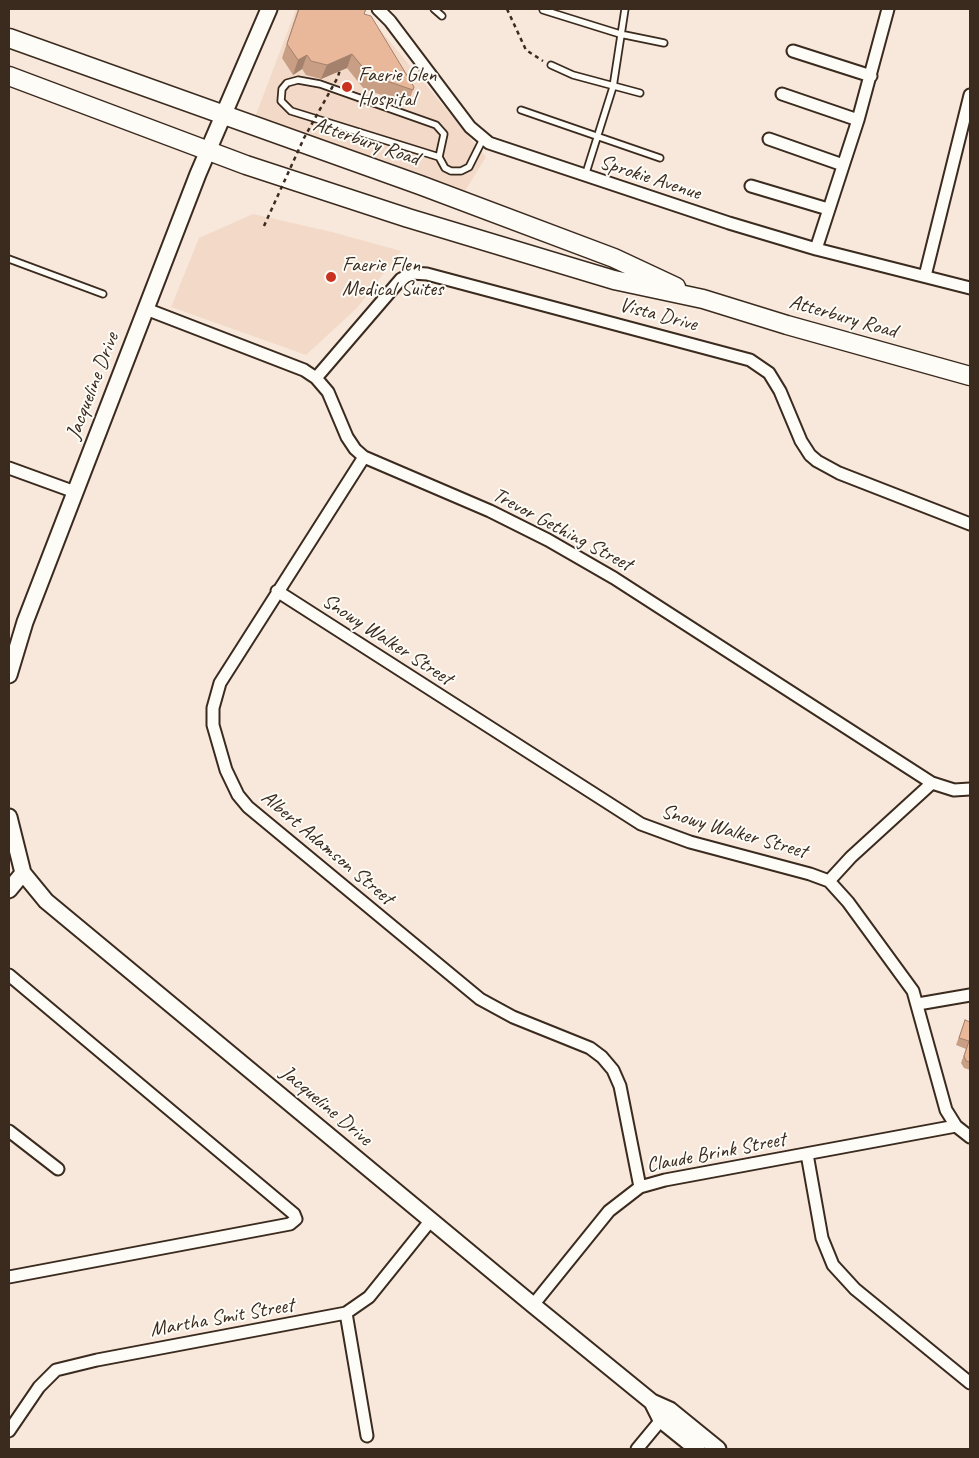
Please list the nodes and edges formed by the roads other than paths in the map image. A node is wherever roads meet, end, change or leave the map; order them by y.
1 (269, 9) edge
2 (378, 9) edge
3 (434, 9) edge
4 (625, 9) edge
5 (888, 9) edge
6 (543, 10) edge
7 (442, 16) dead end
8 (620, 34) junction
9 (9, 38) edge
10 (664, 44) dead end
11 (792, 51) dead end
12 (551, 65) road end
13 (9, 76) edge
14 (871, 76) junction
15 (613, 86) junction
16 (640, 93) dead end
17 (782, 94) dead end
18 (970, 96) edge
19 (521, 110) dead end
20 (223, 114) junction
21 (858, 120) junction
22 (598, 137) junction
23 (483, 139) junction
24 (769, 139) dead end
25 (207, 151) junction
26 (439, 157) junction
27 (660, 158) dead end
28 (842, 165) junction
29 (585, 176) junction
30 (751, 186) dead end
31 (828, 209) junction
32 (816, 249) junction
33 (9, 258) edge
34 (925, 276) junction
35 (970, 288) edge
36 (103, 294) dead end
37 (703, 299) junction
38 (146, 309) junction
39 (970, 376) edge
40 (316, 378) junction
41 (364, 457) junction
42 (9, 468) edge
43 (75, 492) junction
44 (970, 524) edge
45 (277, 591) junction
46 (9, 675) edge
47 (932, 783) junction
48 (970, 789) edge
49 (9, 817) edge
50 (23, 873) junction
51 (829, 881) junction
52 (9, 890) edge
53 (9, 975) edge
54 (970, 994) edge
55 (918, 1004) junction
56 (956, 1126) junction
57 (9, 1131) edge
58 (970, 1136) edge
59 (807, 1154) junction
60 (58, 1169) dead end
61 (640, 1187) junction
62 (431, 1220) junction
63 (9, 1277) edge
64 (533, 1305) junction
65 (346, 1313) junction
66 (970, 1383) edge
67 (666, 1415) junction
68 (9, 1431) edge
69 (367, 1436) dead end
70 (637, 1449) edge
71 (697, 1449) edge
72 (718, 1449) edge

1 - 20 street, Jacqueline Drive
2 - 23 street, Sprokie Avenue
3 - 7 lane
4 - 8 lane
5 - 14 street
6 - 8 lane
8 - 10 lane
8 - 15 lane
9 - 20 main road, Atterbury Road
11 - 14 street
12 - 15 lane
13 - 25 main road, Atterbury Road
14 - 21 street
15 - 16 lane
15 - 22 lane
17 - 21 street
18 - 34 street
19 - 22 lane
20 - 25 street, Jacqueline Drive
20 - 37 main road, Atterbury Road
21 - 28 street
22 - 27 lane
22 - 29 lane
23 - 26 lane
23 - 29 street, Sprokie Avenue
24 - 28 street
25 - 37 main road, Atterbury Road
25 - 38 street, Jacqueline Drive
26 - 26 lane
28 - 31 street
29 - 32 street, Sprokie Avenue
30 - 31 street
31 - 32 street
32 - 34 street, Sprokie Avenue
33 - 36 lane
34 - 35 street, Sprokie Avenue
37 - 39 main road, Atterbury Road
38 - 40 street, Trevor Gething Street
38 - 43 street, Jacqueline Drive
40 - 41 street, Trevor Gething Street
40 - 44 street, Vista Drive
41 - 45 street, Albert Adamson Street
41 - 47 street, Trevor Gething Street
42 - 43 street
43 - 46 street, Jacqueline Drive
45 - 51 street, Snowy Walker Street
45 - 61 street, Albert Adamson Street
47 - 48 street, Trevor Gething Street
47 - 51 street
49 - 50 street, Jacqueline Drive
50 - 52 street
50 - 62 street, Jacqueline Drive
51 - 55 street, Snowy Walker Street
53 - 63 street
54 - 55 street
55 - 56 street, Snowy Walker Street
56 - 58 street, Snowy Walker Street
56 - 59 street, Claude Brink Street
57 - 60 street
59 - 61 street, Claude Brink Street
59 - 66 street
61 - 64 street, Claude Brink Street
62 - 64 street, Jacqueline Drive
62 - 65 street, Martha Smit Street
64 - 67 street, Jacqueline Drive
65 - 68 street, Martha Smit Street
65 - 69 street
67 - 70 street
67 - 71 street, Jacqueline Drive
67 - 72 street, Jacqueline Drive

